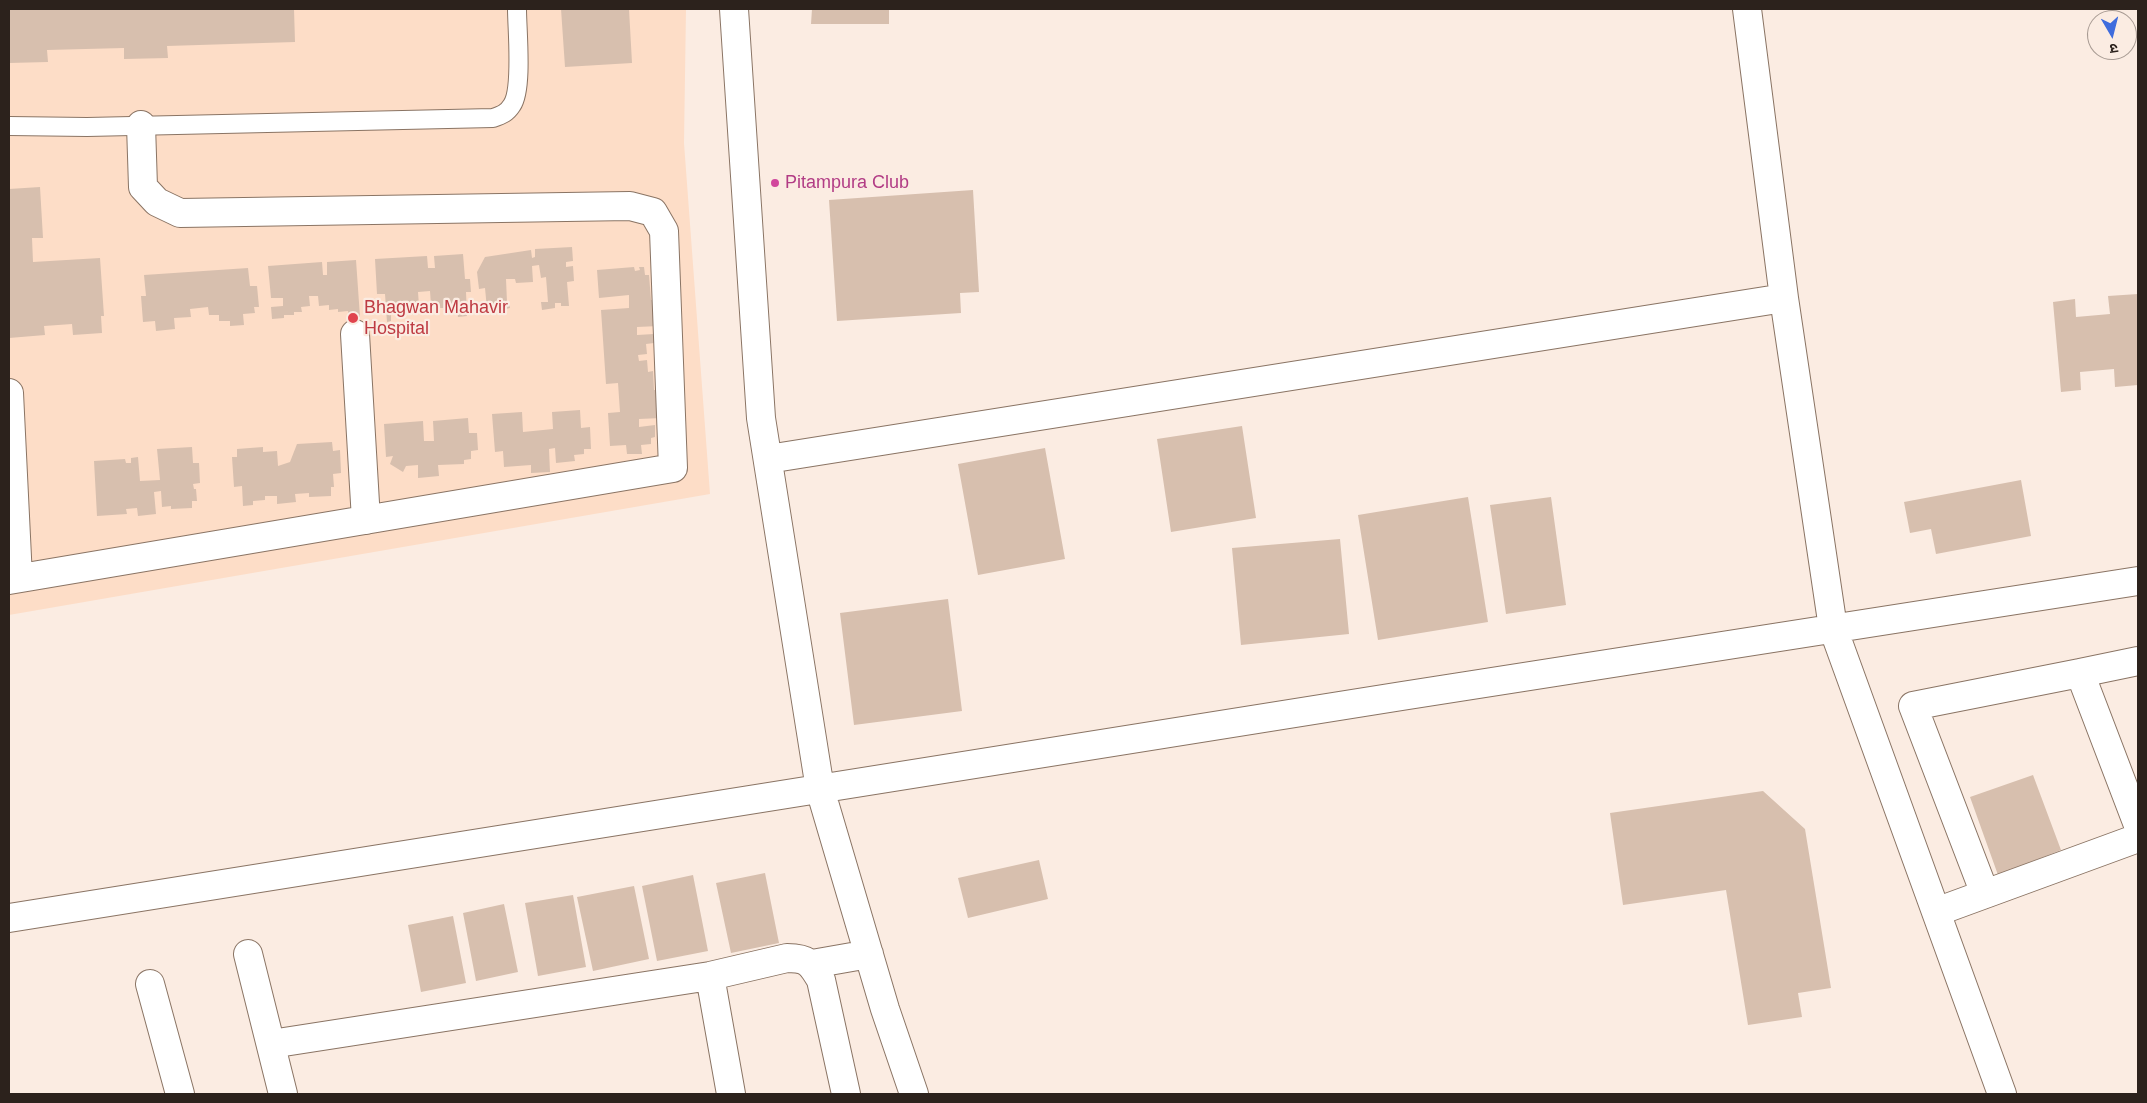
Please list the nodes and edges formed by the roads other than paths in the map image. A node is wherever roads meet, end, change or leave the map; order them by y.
1 (517, 9) edge
2 (734, 9) edge
3 (1748, 9) edge
4 (141, 125) junction
5 (9, 126) edge
6 (1784, 298) junction
7 (355, 334) dead end
8 (9, 393) edge
9 (768, 459) junction
10 (366, 520) junction
11 (13, 579) edge
12 (2138, 581) edge
13 (1833, 628) junction
14 (2138, 661) edge
15 (2080, 673) junction
16 (820, 789) junction
17 (2138, 825) edge
18 (2138, 838) edge
19 (1985, 894) junction
20 (1936, 912) junction
21 (9, 918) edge
22 (248, 954) dead end
23 (869, 954) junction
24 (812, 964) junction
25 (710, 976) junction
26 (150, 984) dead end
27 (271, 1044) junction
28 (180, 1094) edge
29 (283, 1094) edge
30 (731, 1094) edge
31 (846, 1094) edge
32 (914, 1094) edge
33 (2002, 1094) edge

1 - 4 lane
2 - 9 street
3 - 6 street
4 - 5 lane
4 - 10 street
6 - 9 street
6 - 13 street
7 - 10 street
8 - 11 street
9 - 16 street
10 - 11 street
12 - 13 street
13 - 16 street
13 - 20 street
14 - 15 street
15 - 17 street
15 - 19 street
16 - 21 street
16 - 23 street
18 - 19 street
19 - 20 street
20 - 33 street
22 - 27 street
23 - 24 street
23 - 32 street
24 - 25 street
24 - 31 street
25 - 27 street
25 - 30 street
26 - 28 street
27 - 29 street

